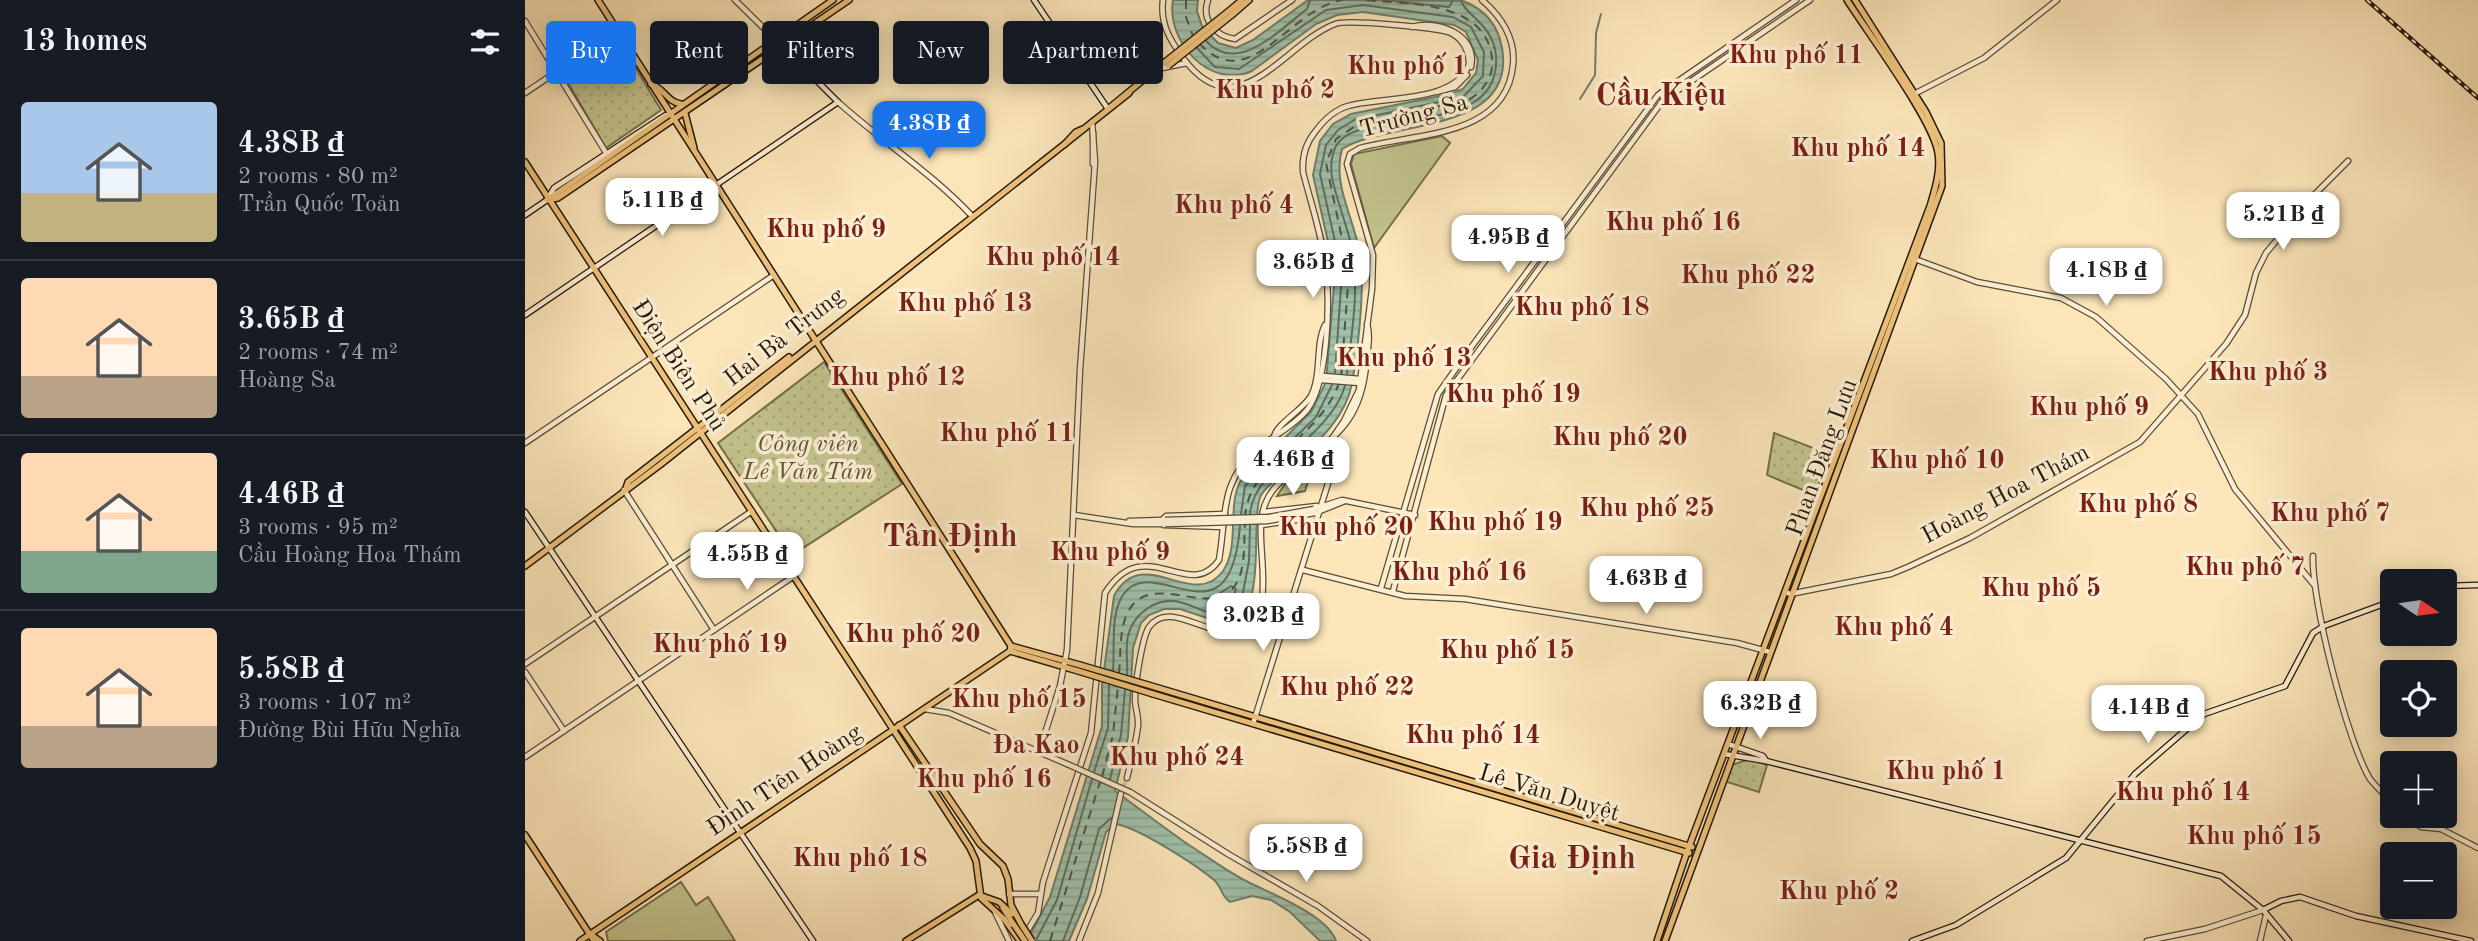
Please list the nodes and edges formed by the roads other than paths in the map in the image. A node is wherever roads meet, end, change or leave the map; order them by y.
1 (597, 0) edge
2 (734, 0) edge
3 (833, 0) edge
4 (849, 0) edge
5 (1034, 0) edge
6 (1163, 0) edge
7 (1208, 0) edge
8 (1243, 0) edge
9 (1249, 0) edge
10 (1292, 0) edge
11 (1482, 0) edge
12 (1796, 0) edge
13 (1810, 0) edge
14 (1847, 0) edge
15 (1855, 0) edge
16 (2057, 0) edge
17 (1231, 12) junction
18 (611, 21) edge
19 (803, 21) edge
20 (818, 21) edge
21 (525, 22) edge
22 (762, 27) edge
23 (762, 49) edge
24 (546, 56) edge
25 (762, 60) edge
26 (636, 61) edge
27 (1187, 63) junction
28 (1164, 66) junction
29 (546, 79) edge
30 (650, 82) edge
31 (563, 84) edge
32 (651, 84) joint
33 (820, 84) edge
34 (525, 93) edge
35 (1659, 95) junction
36 (1912, 95) junction
37 (1664, 100) junction
38 (838, 102) junction
39 (681, 104) junction
40 (1108, 109) junction
41 (670, 113) junction
42 (685, 113) junction
43 (674, 120) junction
44 (1092, 122) junction
45 (694, 152) junction
46 (607, 155) junction
47 (2349, 161) dead end
48 (525, 162) edge
49 (716, 186) junction
50 (547, 200) junction
51 (525, 215) edge
52 (969, 218) junction
53 (1913, 258) junction
54 (593, 268) junction
55 (774, 275) junction
56 (525, 315) edge
57 (1367, 324) junction
58 (1325, 325) junction
59 (815, 339) junction
60 (651, 358) junction
61 (1322, 378) junction
62 (1360, 381) junction
63 (2183, 396) junction
64 (699, 430) junction
65 (1274, 437) junction
66 (1331, 440) junction
67 (525, 443) edge
68 (1325, 444) junction
69 (628, 487) junction
70 (1318, 510) junction
71 (752, 511) junction
72 (1403, 511) junction
73 (525, 512) edge
74 (1263, 512) junction
75 (1224, 514) junction
76 (1415, 515) junction
77 (1074, 516) junction
78 (1164, 522) junction
79 (1262, 525) junction
80 (1223, 527) junction
81 (549, 548) junction
82 (2313, 556) dead end
83 (674, 564) junction
84 (525, 566) edge
85 (2312, 568) junction
86 (1303, 570) junction
87 (2306, 572) junction
88 (793, 576) junction
89 (2478, 585) edge
90 (2315, 586) junction
91 (2457, 586) edge
92 (1381, 588) junction
93 (1393, 592) junction
94 (1788, 593) junction
95 (2380, 605) edge
96 (595, 616) junction
97 (2324, 626) junction
98 (714, 630) junction
99 (1010, 649) junction
100 (1767, 651) junction
101 (525, 664) edge
102 (1064, 664) junction
103 (525, 673) edge
104 (639, 681) junction
105 (1154, 691) junction
106 (939, 697) junction
107 (922, 709) junction
108 (949, 713) junction
109 (1256, 717) junction
110 (1253, 724) junction
111 (899, 725) junction
112 (893, 729) junction
113 (564, 731) junction
114 (1316, 734) junction
115 (908, 736) junction
116 (901, 741) junction
117 (1314, 742) junction
118 (1732, 745) junction
119 (1039, 752) junction
120 (1724, 754) junction
121 (1732, 756) junction
122 (525, 757) edge
123 (1401, 759) junction
124 (1766, 761) junction
125 (1398, 767) junction
126 (1126, 778) tunnel mouth
127 (2380, 788) edge
128 (1121, 793) tunnel mouth
129 (1607, 822) junction
130 (2431, 828) edge
131 (1605, 830) junction
132 (740, 833) junction
133 (525, 835) edge
134 (2079, 841) junction
135 (2478, 848) edge
136 (1688, 849) junction
137 (1696, 852) junction
138 (1009, 894) junction
139 (1040, 894) junction
140 (979, 895) junction
141 (995, 911) junction
142 (2264, 912) junction
143 (1017, 924) junction
144 (590, 933) junction
145 (1922, 939) edge
146 (1660, 940) edge
147 (578, 941) edge
148 (594, 941) edge
149 (600, 941) edge
150 (813, 941) edge
151 (906, 941) edge
152 (1009, 941) edge
153 (1022, 941) edge
154 (1032, 941) edge
155 (1079, 941) edge
156 (1367, 941) edge
157 (1912, 941) edge
158 (2147, 941) edge
159 (2260, 941) edge
160 (2288, 941) edge
161 (2471, 941) edge

1 - 18 main road
2 - 22 street
3 - 19 main road
4 - 20 main road
5 - 40 street
6 - 27 street
7 - 10 street
8 - 17 main road
9 - 17 main road
11 - 57 street, Trường Sa
12 - 35 street
13 - 37 street
14 - 36 main road, Phan Đăng Lưu
15 - 36 main road, Phan Đăng Lưu
16 - 36 street
17 - 28 main road, bridge
21 - 24 street
23 - 39 main road
25 - 42 main road
26 - 30 main road
27 - 28 street
27 - 58 street
28 - 40 main road, Hai Bà Trưng
29 - 34 street
31 - 46 street
32 - 39 main road
32 - 41 main road
33 - 38 street
35 - 37 street
35 - 72 street
36 - 53 main road, Phan Đăng Lưu
37 - 76 street
38 - 49 street
38 - 52 street
39 - 41 main road
40 - 44 main road, Hai Bà Trưng
41 - 43 main road
41 - 46 main road
42 - 43 main road
42 - 45 main road
43 - 45 main road
43 - 50 main road
44 - 52 main road, Hai Bà Trưng
44 - 77 street
45 - 49 main road
46 - 50 main road
47 - 63 street, Hoàng Hoa Thám
48 - 50 main road, Điện Biên Phủ
49 - 54 street
49 - 55 main road
50 - 51 street
50 - 54 main road, Điện Biên Phủ
52 - 59 main road, Hai Bà Trưng
53 - 63 street
53 - 94 main road, Phan Đăng Lưu
54 - 56 street
54 - 60 main road, Điện Biên Phủ
55 - 59 main road
55 - 60 street
57 - 62 street, Trường Sa
57 - 66 street, Trường Sa
58 - 61 street
58 - 65 street
59 - 64 main road, Hai Bà Trưng
59 - 99 main road
60 - 64 main road, Điện Biên Phủ
60 - 67 street
61 - 62 street
61 - 65 street
62 - 66 street, Trường Sa
63 - 87 street
63 - 94 street, Hoàng Hoa Thám
64 - 69 main road, Hai Bà Trưng
64 - 71 main road, Điện Biên Phủ
65 - 75 street
66 - 68 street, Trường Sa
68 - 70 street
68 - 74 street, Trường Sa
69 - 81 main road, Hai Bà Trưng
69 - 83 street
70 - 72 street
70 - 74 street
70 - 78 street, bridge
70 - 79 street
70 - 86 street
71 - 83 street
71 - 88 main road, Điện Biên Phủ
72 - 76 street
72 - 92 street
73 - 81 street
74 - 79 street, Trường Sa
75 - 78 street
75 - 80 street
76 - 93 street
77 - 78 street
77 - 102 street
78 - 80 street
79 - 126 street, Trường Sa
80 - 139 street
81 - 84 main road, Hai Bà Trưng
81 - 96 street
82 - 85 street
83 - 96 street
83 - 98 street
85 - 87 street
85 - 90 street
86 - 92 street
86 - 109 street
87 - 90 street
88 - 98 street
88 - 112 main road, Điện Biên Phủ
89 - 91 street
90 - 97 street
92 - 93 street
93 - 100 street
94 - 100 main road, Phan Đăng Lưu
95 - 97 street
96 - 101 street
96 - 104 street
97 - 127 street
97 - 134 street
98 - 104 street
99 - 102 main road
99 - 106 main road, Đinh Tiên Hoàng
100 - 118 main road, Phan Đăng Lưu
102 - 105 main road, bridge
102 - 119 street
103 - 113 street
104 - 113 street
104 - 132 street
105 - 109 main road, Lê Văn Duyệt
105 - 110 main road, Lê Văn Duyệt
106 - 107 main road, Đinh Tiên Hoàng
106 - 108 street
107 - 108 street
107 - 111 main road, Đinh Tiên Hoàng
108 - 119 street
109 - 110 street
109 - 114 main road, Lê Văn Duyệt
110 - 117 main road, Lê Văn Duyệt
111 - 112 main road, Đinh Tiên Hoàng
111 - 115 main road
112 - 116 main road, Điện Biên Phủ
112 - 132 main road, Đinh Tiên Hoàng
113 - 122 street
114 - 117 main road
114 - 123 main road, Lê Văn Duyệt
115 - 116 main road
115 - 138 main road
116 - 140 main road, Điện Biên Phủ
117 - 125 main road, Lê Văn Duyệt
118 - 120 main road, Phan Đăng Lưu
118 - 121 main road, Phan Đăng Lưu
118 - 124 street
119 - 156 street, bridge
120 - 121 street
120 - 136 main road, Phan Đăng Lưu
121 - 124 street
121 - 137 main road, Phan Đăng Lưu
123 - 125 main road
123 - 129 main road, Lê Văn Duyệt
124 - 134 street
125 - 131 main road, Lê Văn Duyệt
128 - 155 street
129 - 131 main road
129 - 136 main road, Lê Văn Duyệt
130 - 135 street
131 - 136 main road, Lê Văn Duyệt
132 - 144 main road, Đinh Tiên Hoàng
132 - 150 street
133 - 144 main road
134 - 142 street
134 - 145 street
136 - 137 main road, Lê Văn Duyệt
136 - 146 main road, Phan Đăng Lưu
137 - 146 main road, Phan Đăng Lưu
138 - 139 street
138 - 143 main road
139 - 153 street
140 - 141 main road
140 - 143 main road
140 - 151 main road
141 - 143 main road
141 - 152 street
142 - 158 street
142 - 159 street
142 - 160 street
142 - 161 street
143 - 153 main road, bridge
143 - 154 main road, bridge
144 - 147 main road, Đinh Tiên Hoàng
144 - 148 main road
144 - 149 main road
145 - 157 street

